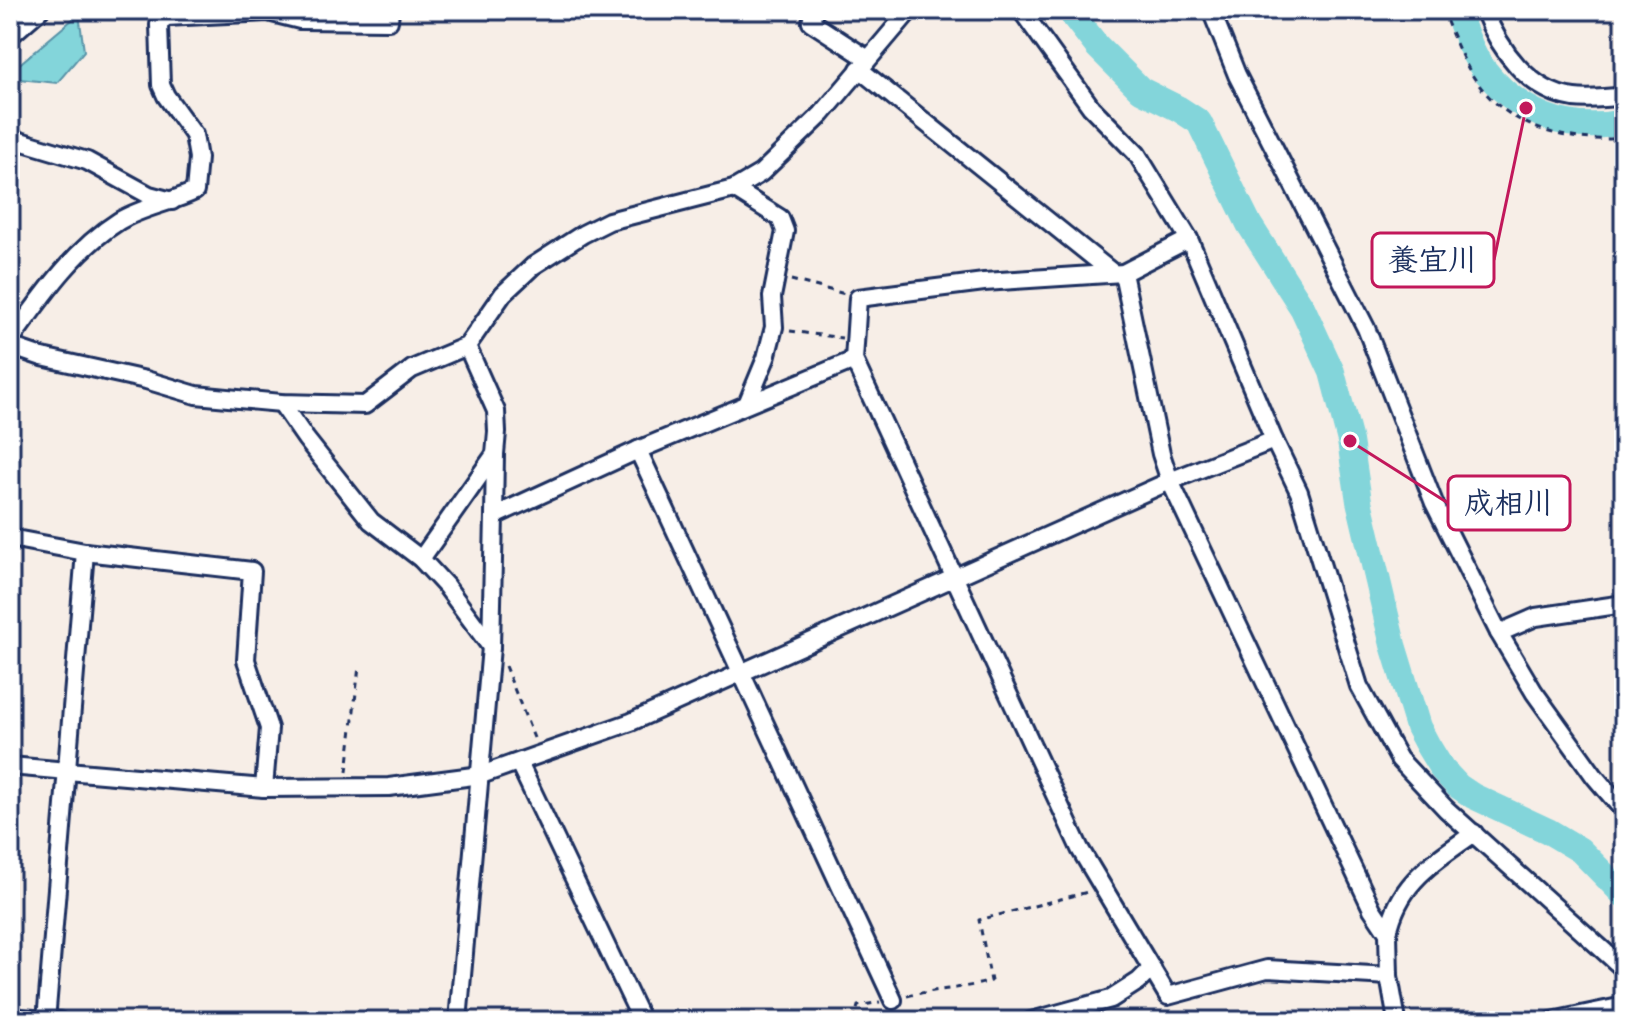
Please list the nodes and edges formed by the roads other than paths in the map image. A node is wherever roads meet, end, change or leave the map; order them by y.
1 (40, 10) edge
2 (390, 10) edge
3 (814, 10) edge
4 (910, 10) edge
5 (1021, 10) edge
6 (1211, 10) edge
7 (1484, 10) edge
8 (162, 13) edge
9 (10, 36) edge
10 (863, 64) junction
11 (1624, 96) edge
12 (10, 138) edge
13 (734, 189) junction
14 (173, 202) junction
15 (1189, 239) junction
16 (1118, 273) junction
17 (11, 340) edge
18 (467, 346) junction
19 (854, 360) junction
20 (281, 403) junction
21 (747, 404) junction
22 (1274, 440) junction
23 (638, 450) junction
24 (495, 454) junction
25 (1170, 481) junction
26 (494, 516) junction
27 (10, 538) edge
28 (85, 552) junction
29 (421, 559) junction
30 (954, 578) junction
31 (1624, 604) edge
32 (1499, 633) junction
33 (491, 647) junction
34 (740, 673) junction
35 (519, 763) junction
36 (10, 766) edge
37 (68, 771) junction
38 (481, 775) junction
39 (264, 788) junction
40 (1624, 811) edge
41 (1474, 833) junction
42 (1388, 933) junction
43 (1152, 968) junction
44 (1624, 969) edge
45 (1389, 976) junction
46 (893, 1000) road end
47 (1624, 1006) edge
48 (10, 1017) edge
49 (50, 1021) edge
50 (458, 1021) edge
51 (642, 1021) edge
52 (1031, 1021) edge
53 (1397, 1021) edge
54 (1552, 1021) edge

1 - 9 street
2 - 8 street
3 - 10 street
4 - 10 street
5 - 15 street
6 - 32 street
7 - 11 street
8 - 14 street
10 - 13 street
10 - 16 street
12 - 14 street
13 - 18 street
13 - 21 street
14 - 17 street
15 - 16 street
15 - 22 street
16 - 19 street
16 - 25 street
17 - 20 street
18 - 20 street
18 - 24 street
19 - 21 street
19 - 30 street
20 - 29 street
21 - 23 street
22 - 25 street
22 - 41 street
23 - 26 street
23 - 34 street
24 - 26 street
24 - 29 street
25 - 30 street
25 - 42 street
26 - 33 street
27 - 28 street
28 - 37 street
28 - 39 street
29 - 33 street
30 - 34 street
30 - 43 street
31 - 32 street
32 - 40 street
33 - 38 street
34 - 35 street
34 - 46 street
35 - 38 street
35 - 51 street
36 - 37 street
37 - 39 street
37 - 49 street
38 - 39 street
38 - 50 street
41 - 42 street
41 - 44 street
42 - 45 street
43 - 45 street
43 - 52 street
45 - 53 street
47 - 54 street
48 - 49 street

